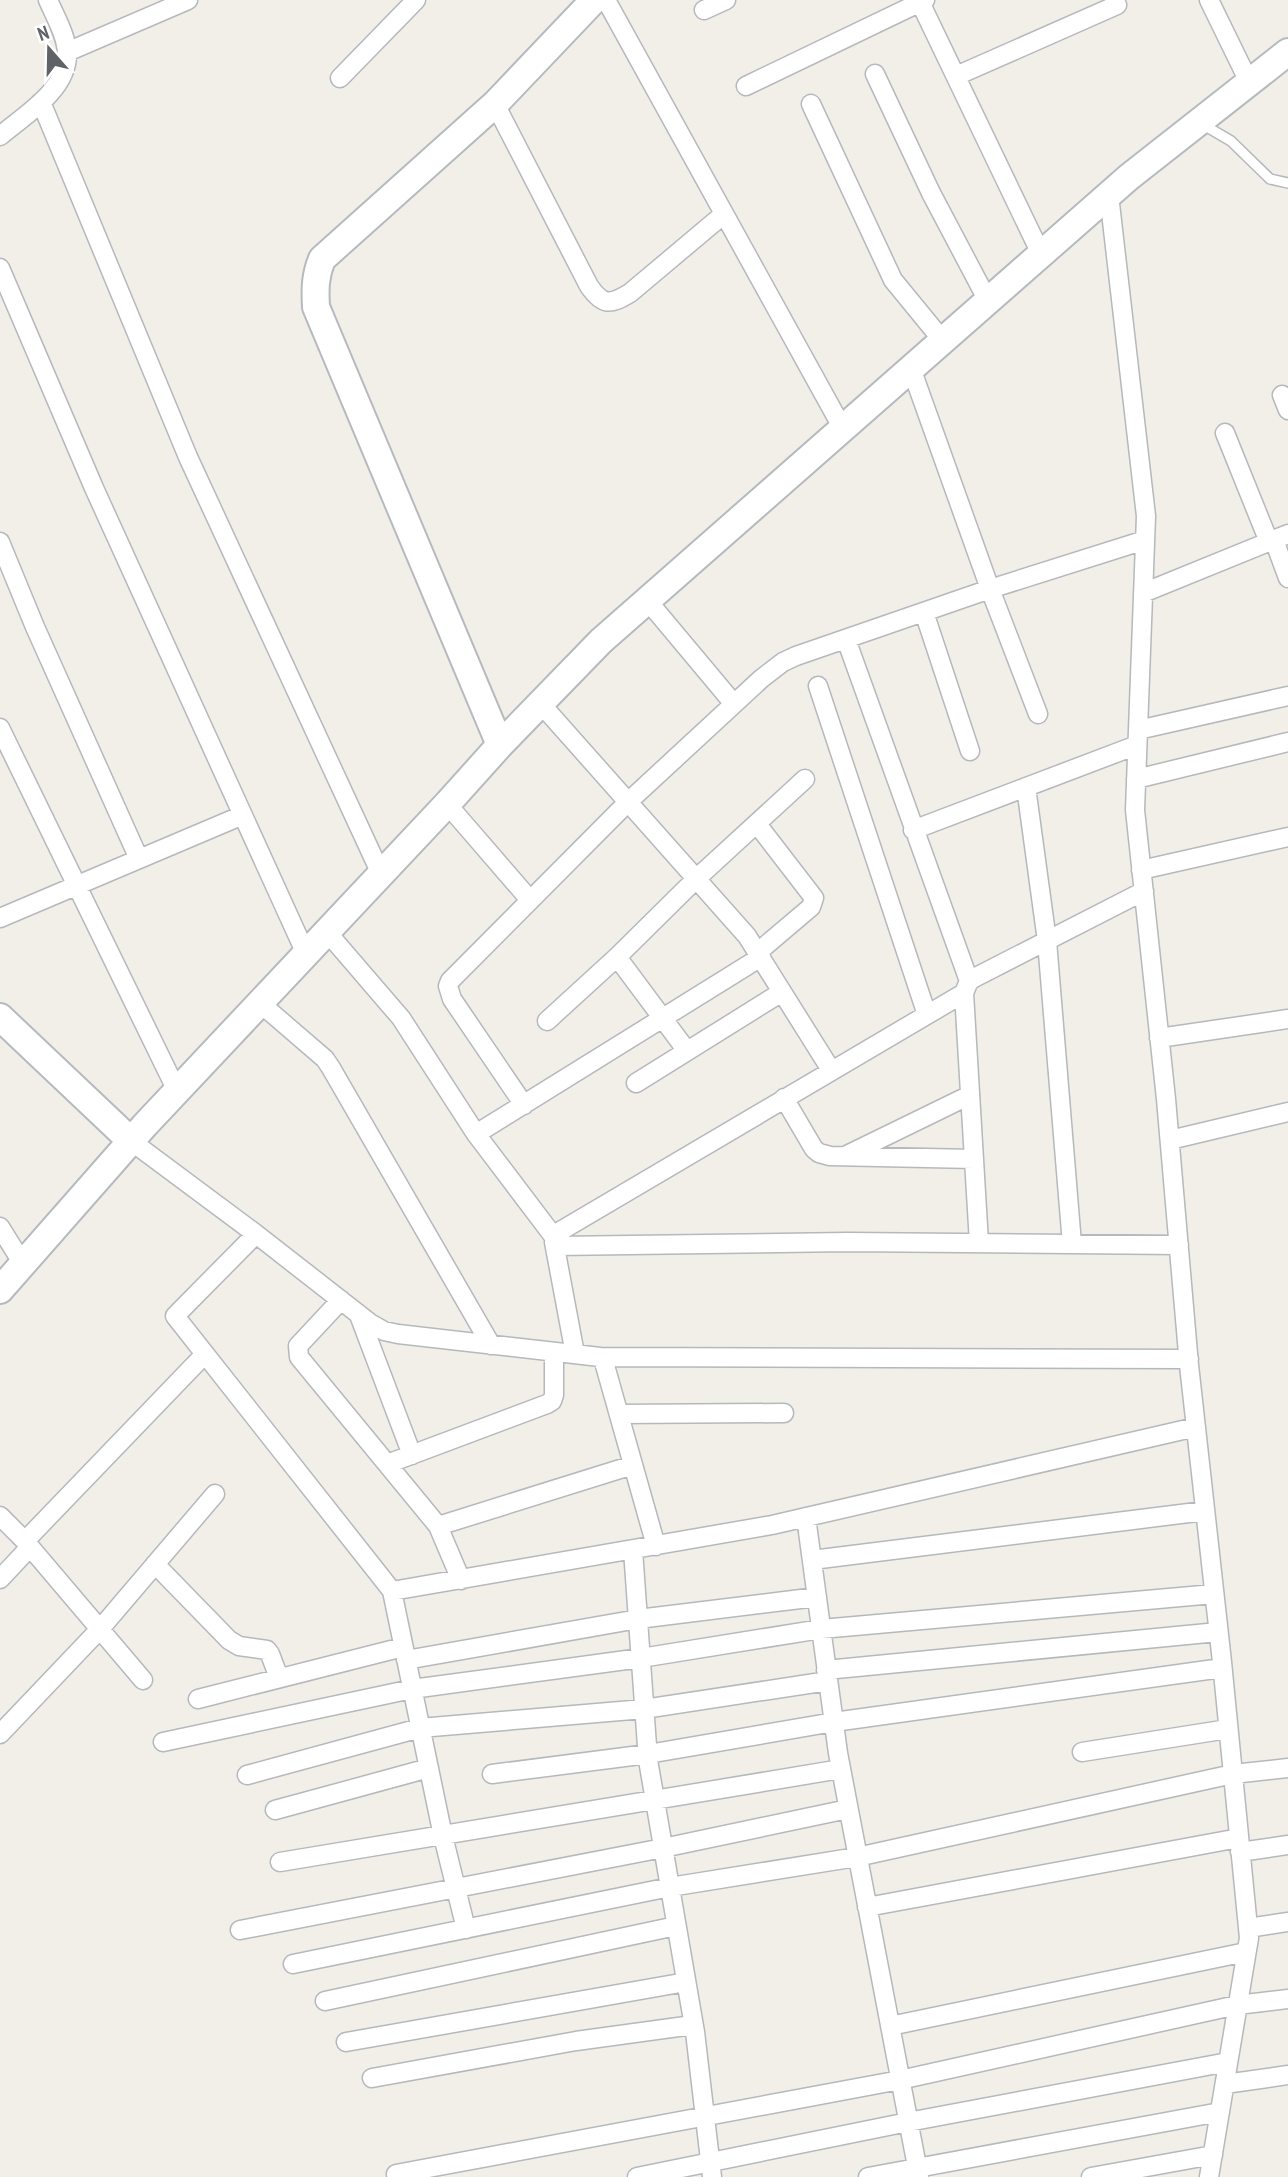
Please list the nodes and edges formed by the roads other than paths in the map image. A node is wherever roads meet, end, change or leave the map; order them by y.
1 (48, 0) edge
2 (188, 0) edge
3 (416, 0) edge
4 (594, 0) edge
5 (606, 0) edge
6 (726, 0) edge
7 (1209, 0) edge
8 (922, 1) edge
9 (1117, 5) dead end
10 (704, 10) dead end
11 (67, 52) junction
12 (1288, 52) edge
13 (875, 74) dead end
14 (956, 76) junction
15 (340, 78) dead end
16 (1249, 82) junction
17 (746, 86) dead end
18 (41, 102) junction
19 (495, 104) junction
20 (811, 104) dead end
21 (1199, 122) junction
22 (0, 136) edge
23 (1288, 183) edge
24 (1109, 195) junction
25 (724, 214) junction
26 (1041, 254) junction
27 (0, 268) edge
28 (988, 302) junction
29 (943, 341) junction
30 (911, 369) junction
31 (843, 429) junction
32 (1225, 433) dead end
33 (1277, 539) edge
34 (1144, 540) junction
35 (0, 542) edge
36 (1288, 578) edge
37 (990, 589) junction
38 (1143, 593) junction
39 (647, 600) junction
40 (924, 612) junction
41 (846, 639) junction
42 (818, 685) dead end
43 (1288, 696) edge
44 (541, 704) junction
45 (734, 704) junction
46 (1038, 714) dead end
47 (0, 728) edge
48 (1137, 738) junction
49 (1288, 742) edge
50 (499, 745) junction
51 (970, 751) dead end
52 (805, 779) dead end
53 (1136, 779) junction
54 (1026, 787) junction
55 (628, 802) junction
56 (447, 804) junction
57 (243, 816) junction
58 (757, 824) junction
59 (913, 830) junction
60 (1288, 836) edge
61 (139, 859) junction
62 (1141, 870) junction
63 (381, 874) junction
64 (696, 879) junction
65 (77, 885) junction
66 (1144, 891) junction
67 (530, 900) junction
68 (0, 918) edge
69 (327, 932) junction
70 (1047, 941) junction
71 (306, 954) junction
72 (759, 955) junction
73 (617, 957) junction
74 (966, 987) junction
75 (782, 992) junction
76 (260, 1003) junction
77 (927, 1015) junction
78 (0, 1017) edge
79 (663, 1018) junction
80 (1288, 1019) edge
81 (547, 1021) dead end
82 (1159, 1038) junction
83 (687, 1051) junction
84 (831, 1070) junction
85 (636, 1083) dead end
86 (177, 1091) junction
87 (970, 1095) junction
88 (784, 1098) junction
89 (524, 1105) junction
90 (1288, 1112) edge
91 (476, 1134) junction
92 (1170, 1140) junction
93 (131, 1141) junction
94 (844, 1156) junction
95 (974, 1159) junction
96 (0, 1227) edge
97 (256, 1234) junction
98 (554, 1242) junction
99 (979, 1243) junction
100 (1072, 1244) junction
101 (1179, 1245) junction
102 (23, 1264) junction
103 (0, 1290) edge
104 (341, 1300) junction
105 (359, 1315) junction
106 (491, 1345) junction
107 (554, 1352) junction
108 (205, 1354) junction
109 (575, 1354) junction
110 (600, 1357) junction
111 (1189, 1359) junction
112 (783, 1413) dead end
113 (619, 1414) junction
114 (1196, 1427) junction
115 (412, 1455) junction
116 (387, 1464) junction
117 (634, 1465) junction
118 (215, 1494) dead end
119 (1205, 1511) junction
120 (0, 1516) edge
121 (806, 1517) junction
122 (438, 1525) junction
123 (27, 1544) junction
124 (656, 1546) junction
125 (633, 1550) junction
126 (812, 1560) junction
127 (155, 1564) junction
128 (0, 1578) edge
129 (461, 1580) junction
130 (392, 1591) junction
131 (1214, 1594) junction
132 (817, 1597) junction
133 (638, 1619) junction
134 (100, 1629) junction
135 (821, 1629) junction
136 (1219, 1632) junction
137 (405, 1653) junction
138 (641, 1658) junction
139 (1222, 1668) junction
140 (827, 1675) junction
141 (279, 1678) junction
142 (143, 1680) dead end
143 (412, 1689) junction
144 (198, 1699) dead end
145 (644, 1709) junction
146 (834, 1722) junction
147 (420, 1728) junction
148 (1228, 1729) junction
149 (0, 1734) edge
150 (163, 1742) dead end
151 (1082, 1752) dead end
152 (648, 1754) junction
153 (429, 1768) junction
154 (1288, 1768) edge
155 (841, 1769) junction
156 (492, 1774) dead end
157 (1233, 1774) junction
158 (247, 1775) dead end
159 (655, 1800) junction
160 (848, 1809) junction
161 (275, 1810) dead end
162 (443, 1836) junction
163 (1240, 1845) junction
164 (1288, 1845) edge
165 (663, 1848) junction
166 (858, 1857) junction
167 (280, 1862) dead end
168 (670, 1887) junction
169 (457, 1888) junction
170 (867, 1907) junction
171 (1288, 1922) edge
172 (676, 1926) junction
173 (1248, 1928) junction
174 (466, 1929) junction
175 (240, 1930) dead end
176 (1246, 1952) junction
177 (293, 1964) dead end
178 (686, 1982) junction
179 (1288, 1999) edge
180 (325, 2001) dead end
181 (1237, 2005) junction
182 (693, 2025) junction
183 (890, 2026) junction
184 (346, 2042) dead end
185 (1228, 2062) junction
186 (1288, 2075) edge
187 (372, 2078) dead end
188 (900, 2080) junction
189 (1225, 2084) junction
190 (1220, 2112) junction
191 (705, 2116) junction
192 (908, 2122) junction
193 (1213, 2155) junction
194 (711, 2170) edge
195 (918, 2172) edge
196 (396, 2174) dead end
197 (636, 2177) edge
198 (868, 2177) edge
199 (1091, 2177) edge
200 (1209, 2177) edge

1 - 11 street
2 - 11 street
3 - 15 street
4 - 19 main road
5 - 25 street
6 - 10 street
7 - 16 street
8 - 14 street
8 - 17 street
9 - 14 street
11 - 18 street
12 - 16 main road
13 - 28 street
14 - 26 street
16 - 21 main road
18 - 22 street
18 - 63 street
19 - 25 street
19 - 50 main road
20 - 29 street
21 - 23 lane
21 - 24 main road
24 - 26 main road
24 - 34 street
25 - 31 street
26 - 28 main road
27 - 57 street
28 - 29 main road
29 - 30 main road
30 - 31 main road
30 - 37 street
31 - 39 main road
32 - 33 street
33 - 36 street
33 - 38 street
34 - 37 street
34 - 38 street
35 - 61 street
37 - 40 street
37 - 46 street
38 - 48 street
39 - 44 main road
39 - 45 street
40 - 41 street
40 - 51 street
41 - 45 street
41 - 59 street
42 - 77 street
43 - 48 street
44 - 50 main road
44 - 55 street
45 - 55 street
47 - 65 street
48 - 53 street
48 - 54 street
49 - 53 street
50 - 56 main road
52 - 58 street
53 - 62 street
54 - 59 street
54 - 70 street
55 - 64 street
55 - 67 street
56 - 63 main road
56 - 67 street
57 - 61 street
57 - 71 street
58 - 64 street
58 - 72 street
59 - 74 street
60 - 62 street
61 - 65 street
62 - 66 street
63 - 69 main road
64 - 72 street
64 - 73 street
65 - 68 street
65 - 86 street
66 - 70 street
66 - 82 street
67 - 89 street
69 - 71 main road
69 - 91 street
70 - 74 street
70 - 100 street
71 - 76 main road
72 - 75 street
72 - 79 street
73 - 79 street
73 - 81 street
74 - 77 street
74 - 87 street
75 - 83 street
75 - 84 street
76 - 86 main road
76 - 106 street
77 - 84 street
78 - 93 main road
79 - 83 street
79 - 89 street
80 - 82 street
82 - 92 street
83 - 85 street
84 - 88 street
86 - 93 main road
87 - 94 street
87 - 95 street
88 - 94 street
88 - 98 street
89 - 91 street
90 - 92 street
91 - 98 street
92 - 101 street
93 - 97 street
93 - 102 main road
94 - 95 street
95 - 99 street
96 - 102 street
97 - 104 street
97 - 108 street
98 - 99 street
98 - 109 street
99 - 100 street
100 - 101 street
101 - 111 street
102 - 103 main road
104 - 105 street
104 - 116 street
105 - 106 street
105 - 115 street
106 - 107 street
107 - 109 street
107 - 115 street
108 - 123 street
108 - 130 street
109 - 110 street
110 - 111 street
110 - 113 street
111 - 114 street
112 - 113 street
113 - 117 street
114 - 119 street
114 - 121 street
115 - 116 street
116 - 122 street
117 - 122 street
117 - 124 street
118 - 127 street
119 - 126 street
119 - 131 street
120 - 123 street
121 - 124 street
121 - 126 street
122 - 129 street
123 - 128 street
123 - 134 street
124 - 125 street
125 - 129 street
125 - 133 street
126 - 132 street
127 - 134 street
127 - 141 street
129 - 130 street
130 - 137 street
131 - 135 street
131 - 136 street
132 - 133 street
132 - 135 street
133 - 137 street
133 - 138 street
134 - 142 street
134 - 149 street
135 - 138 street
135 - 140 street
136 - 139 street
136 - 140 street
137 - 141 street
137 - 143 street
138 - 143 street
138 - 145 street
139 - 146 street
139 - 148 street
140 - 145 street
140 - 146 street
141 - 144 street
143 - 147 street
143 - 150 street
145 - 147 street
145 - 152 street
146 - 152 street
146 - 155 street
147 - 153 street
147 - 158 street
148 - 151 street
148 - 157 street
152 - 156 street
152 - 159 street
153 - 161 street
153 - 162 street
154 - 157 street
155 - 159 street
155 - 160 street
157 - 163 street
157 - 166 street
159 - 162 street
159 - 165 street
160 - 165 street
160 - 166 street
162 - 167 street
162 - 169 street
163 - 164 street
163 - 170 street
163 - 173 street
165 - 168 street
165 - 169 street
166 - 168 street
166 - 170 street
168 - 172 street
168 - 174 street
169 - 174 street
169 - 175 street
170 - 183 street
171 - 173 street
172 - 178 street
172 - 180 street
173 - 176 street
174 - 177 street
176 - 181 street
176 - 183 street
178 - 182 street
178 - 184 street
179 - 181 street
181 - 185 street
181 - 188 street
182 - 187 street
182 - 191 street
183 - 188 street
185 - 189 street
185 - 192 street
186 - 189 street
188 - 191 street
188 - 192 street
189 - 190 street
190 - 193 street
190 - 195 street
191 - 194 street
191 - 196 street
192 - 194 street
192 - 195 street
193 - 199 street
193 - 200 street
194 - 197 street
195 - 198 street

